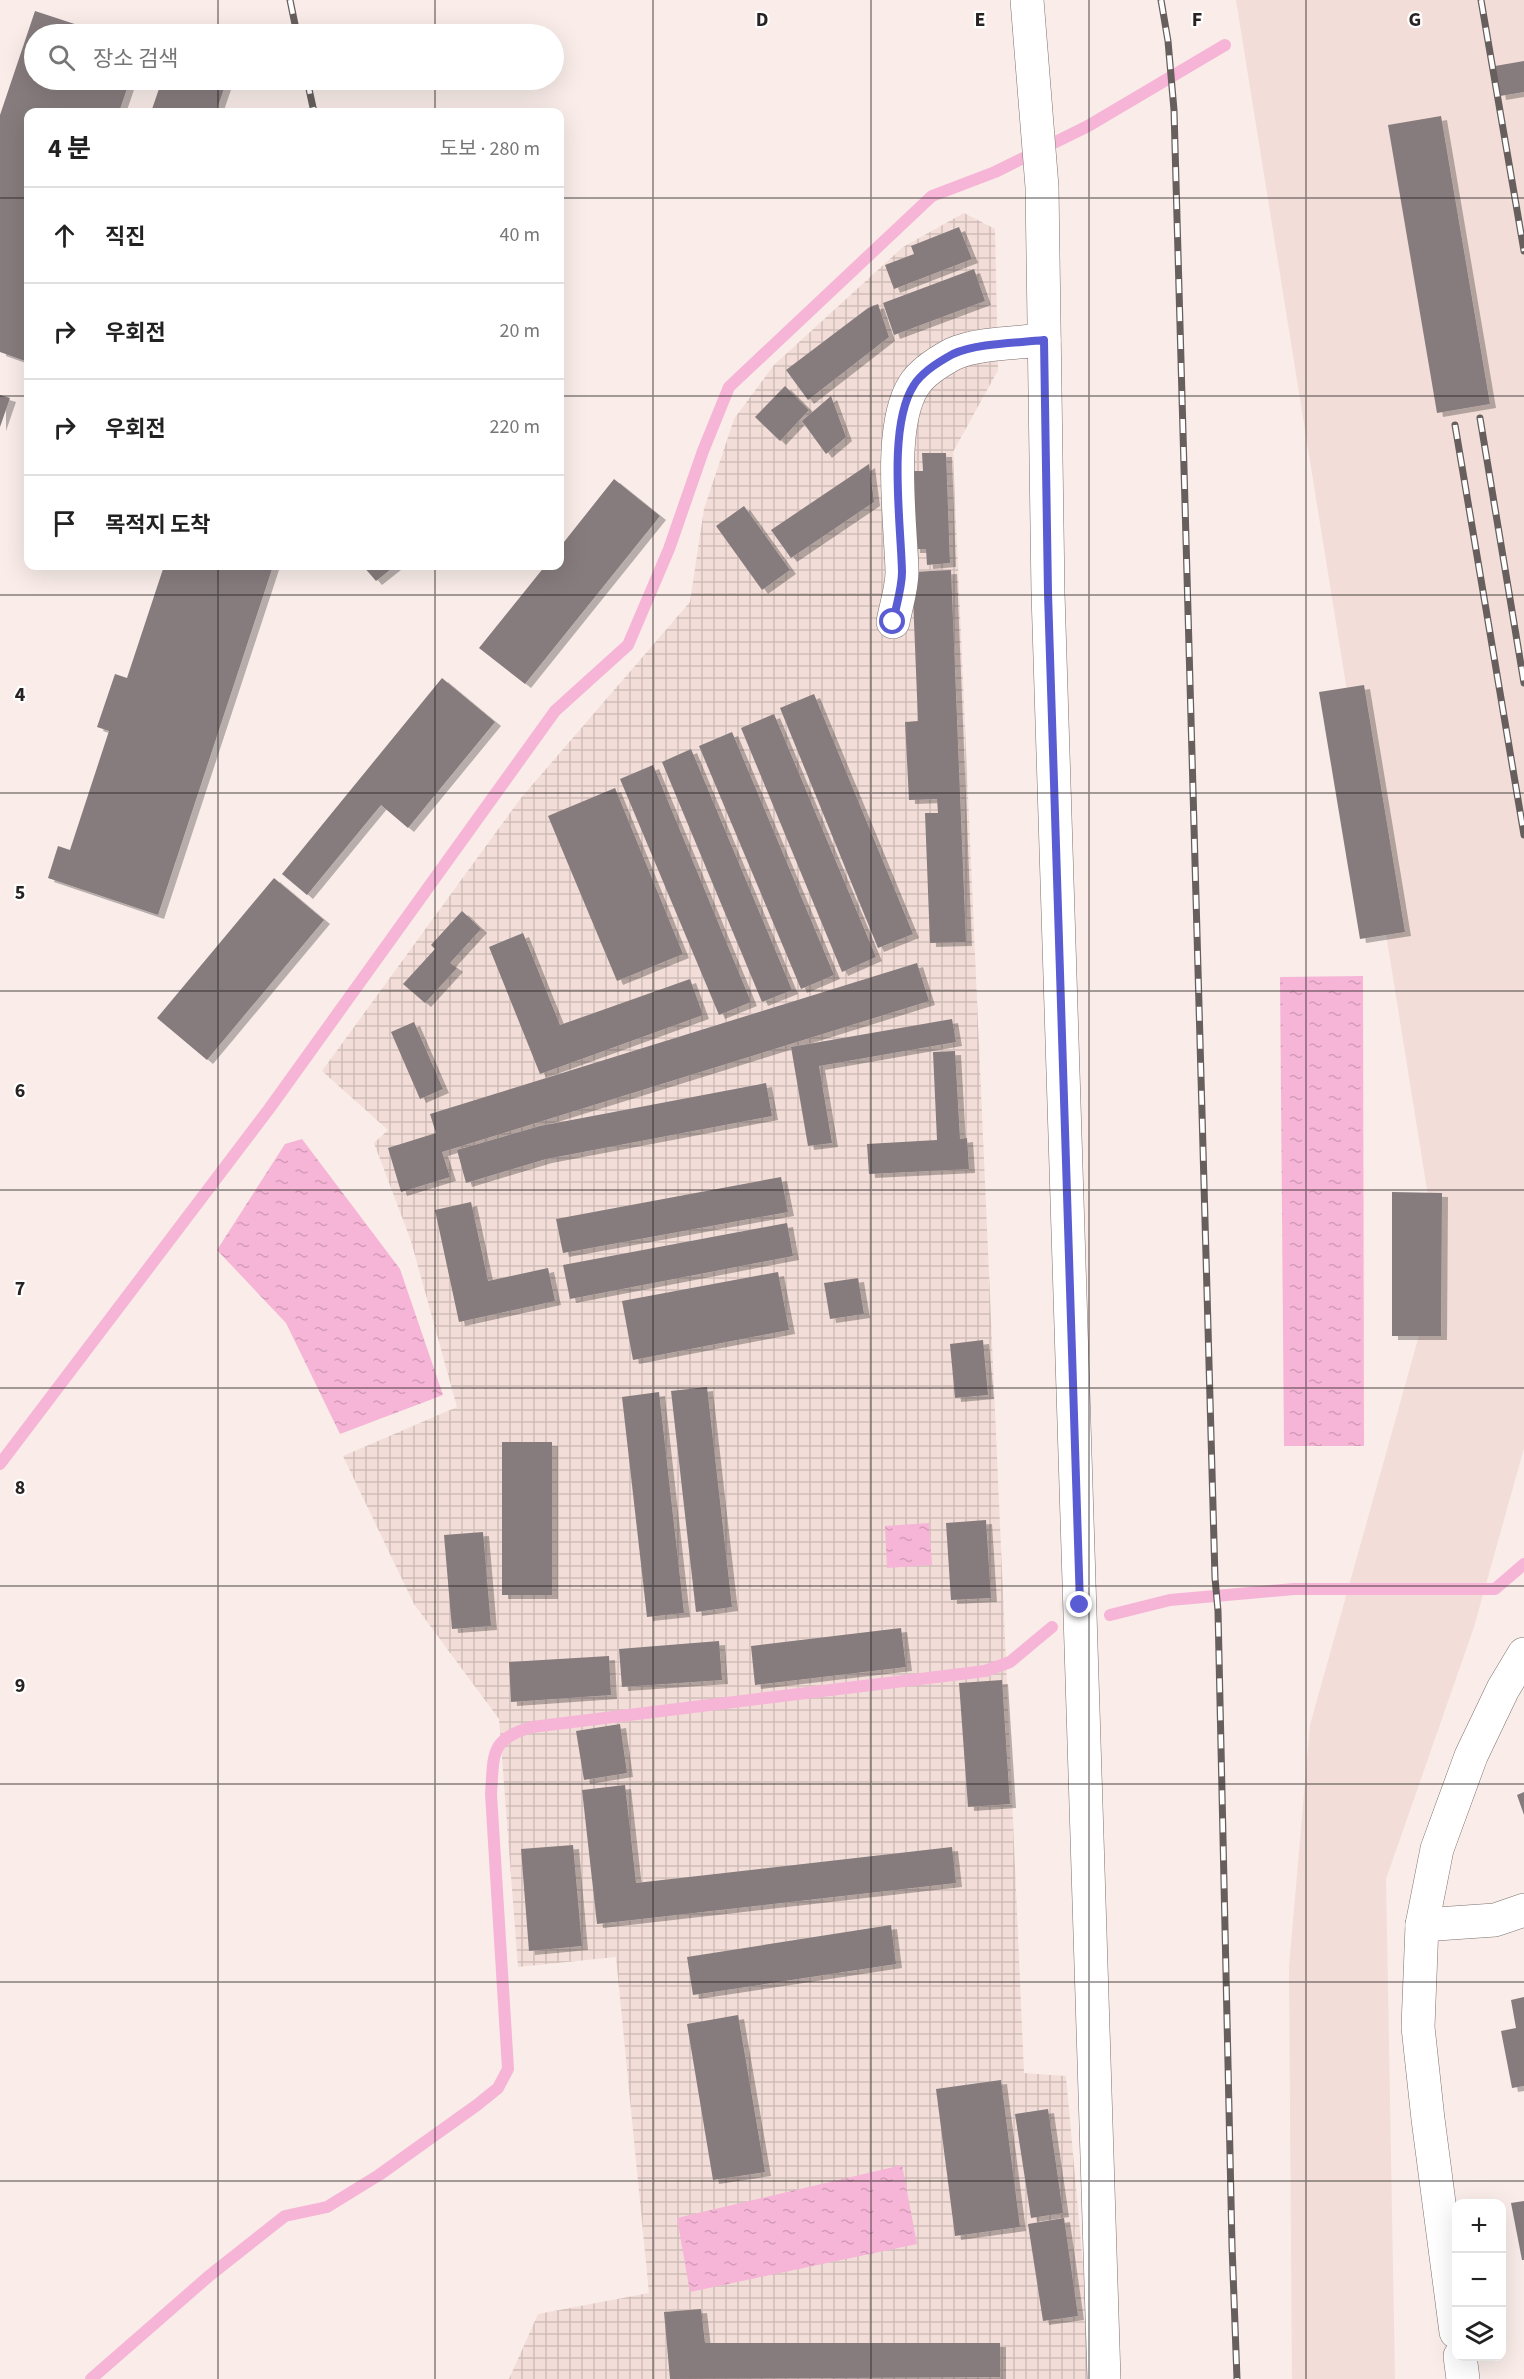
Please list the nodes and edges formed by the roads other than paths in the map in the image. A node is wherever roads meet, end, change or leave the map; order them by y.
1 (1027, 0) edge
2 (1044, 340) junction
3 (893, 622) dead end
4 (1524, 1654) edge
5 (1513, 1689) edge
6 (1514, 1920) edge
7 (1422, 1925) junction
8 (1453, 2307) edge
9 (1461, 2361) edge
10 (1104, 2379) edge
11 (1463, 2379) edge

1 - 2 street
2 - 3 street
2 - 10 street
4 - 5 street
5 - 7 street
6 - 7 street
7 - 8 street
9 - 11 street

